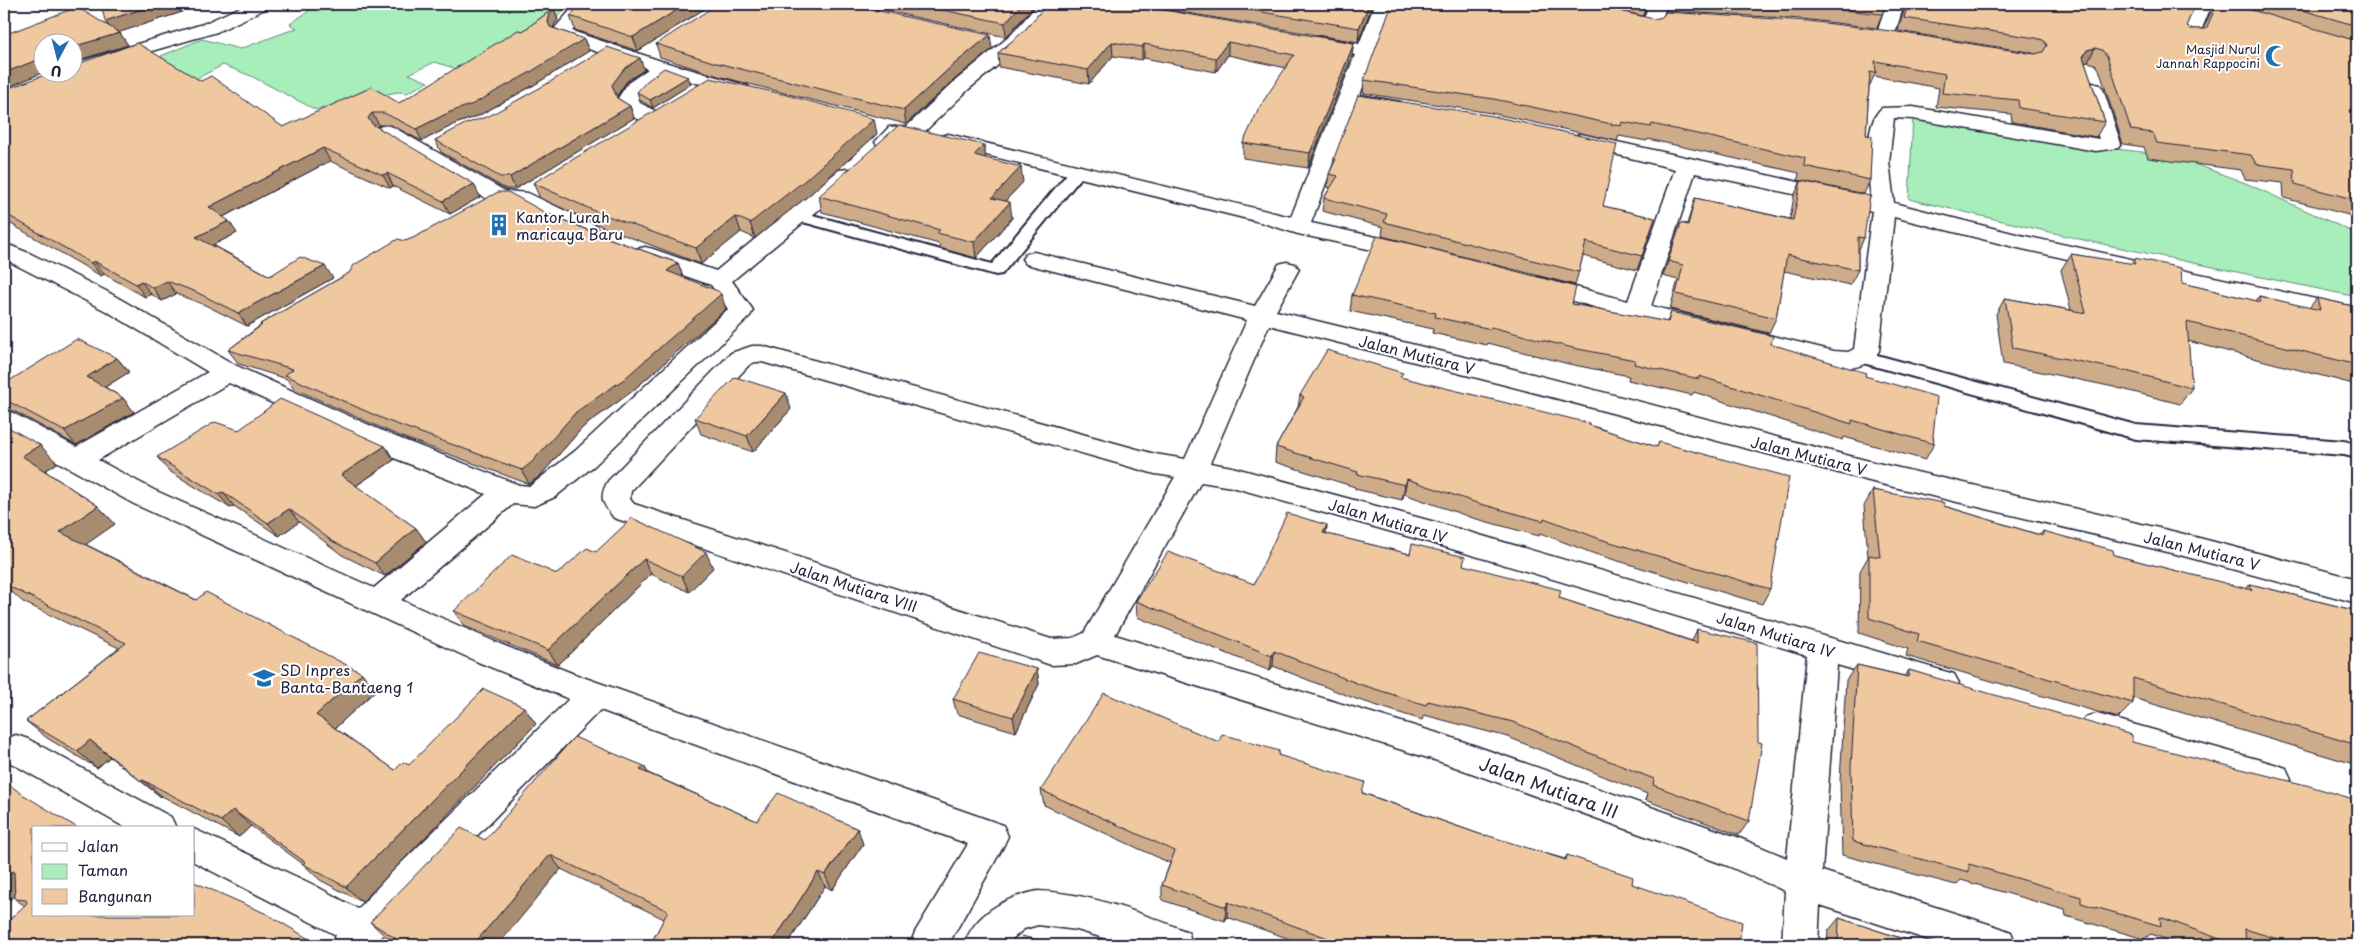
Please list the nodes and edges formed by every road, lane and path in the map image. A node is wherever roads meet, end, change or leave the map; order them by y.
1 (262, 4) edge
2 (586, 4) edge
3 (1047, 4) edge
4 (1384, 4) edge
5 (1560, 4) edge
6 (1895, 4) edge
7 (2203, 4) edge
8 (1661, 13) edge
9 (2268, 23) edge
10 (2188, 38) edge
11 (1300, 40) edge
12 (1904, 40) edge
13 (607, 50) junction
14 (1367, 51) junction
15 (653, 59) junction
16 (585, 63) edge
17 (82, 68) edge
18 (2087, 70) edge
19 (711, 83) junction
20 (692, 94) edge
21 (758, 94) edge
22 (1349, 99) junction
23 (1416, 110) edge
24 (871, 125) edge
25 (386, 131) edge
26 (629, 131) edge
27 (904, 132) junction
28 (1565, 136) edge
29 (1686, 165) junction
30 (1078, 171) junction
31 (519, 194) junction
32 (1883, 201) junction
33 (476, 210) edge
34 (798, 216) junction
35 (1298, 226) junction
36 (4, 250) edge
37 (1436, 257) edge
38 (1034, 259) dead end
39 (1287, 269) dead end
40 (1520, 279) edge
41 (719, 280) junction
42 (1637, 311) junction
43 (1261, 316) junction
44 (2357, 316) edge
45 (1862, 357) junction
46 (222, 360) junction
47 (4, 420) edge
48 (2357, 451) edge
49 (76, 460) junction
50 (1193, 470) junction
51 (509, 492) junction
52 (616, 501) joint
53 (2357, 591) edge
54 (378, 602) junction
55 (1095, 642) junction
56 (1823, 648) junction
57 (1967, 690) edge
58 (596, 694) junction
59 (2072, 721) edge
60 (16, 749) dead end
61 (2300, 786) edge
62 (137, 824) edge
63 (195, 845) edge
64 (1803, 882) junction
65 (356, 938) edge
66 (928, 945) edge
67 (982, 945) edge
68 (1174, 945) edge
69 (1800, 945) edge
70 (1998, 945) edge

1 - 17 street
2 - 13 street
3 - 27 street
4 - 14 street
5 - 8 street
6 - 12 street
7 - 9 street
7 - 10 street
11 - 14 street
13 - 15 street
13 - 16 street
14 - 22 street
15 - 19 street
15 - 26 street
18 - 32 street
19 - 20 street
19 - 21 street
22 - 23 street
22 - 35 street
24 - 27 street
25 - 31 street
27 - 30 street
27 - 34 street
28 - 29 street
29 - 32 street
29 - 42 street
30 - 34 lane
30 - 35 street
31 - 33 street
31 - 41 street
32 - 44 street
32 - 45 street
34 - 41 street
35 - 37 street
36 - 46 street
38 - 43 street, Jalan Mutiara V
39 - 43 street
40 - 42 street
41 - 51 street
42 - 45 street
43 - 50 street
43 - 53 street, Jalan Mutiara V
45 - 48 lane
46 - 49 street
46 - 51 street
47 - 49 street
49 - 54 street
50 - 52 street, Jalan Mutiara IV
50 - 55 street
50 - 56 street, Jalan Mutiara IV
51 - 54 street
52 - 55 street, Jalan Mutiara VIII
54 - 58 street
55 - 64 street, Jalan Mutiara III
56 - 57 street, Jalan Mutiara IV
56 - 64 street
58 - 65 street
58 - 66 street
59 - 61 street
60 - 62 street
63 - 65 street
64 - 69 street
64 - 70 street, Jalan Mutiara III
67 - 68 street

